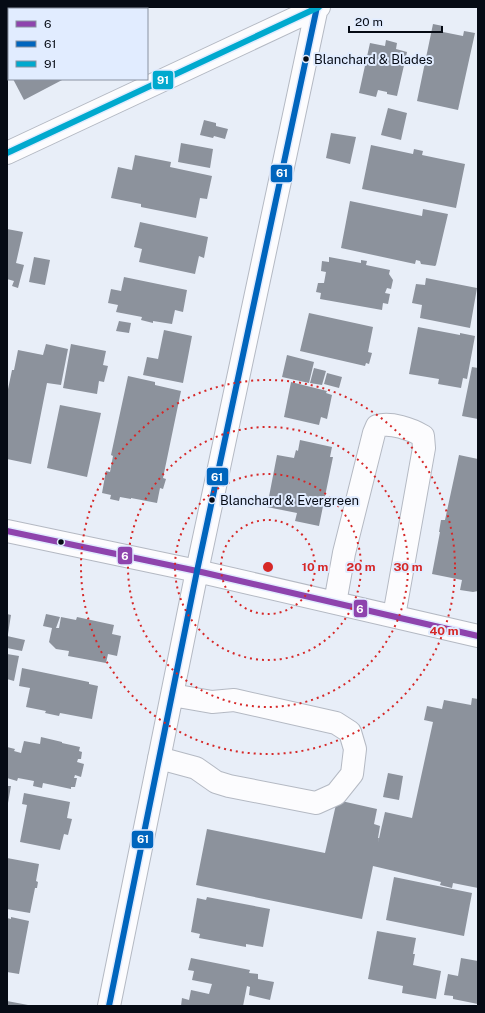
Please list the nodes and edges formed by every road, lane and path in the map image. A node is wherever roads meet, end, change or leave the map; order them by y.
1 (318, 7) edge
2 (7, 153) edge
3 (7, 531) edge
4 (197, 571) junction
5 (335, 603) junction
6 (394, 616) junction
7 (478, 636) edge
8 (172, 695) junction
9 (159, 758) junction
10 (109, 1006) edge

1 - 2 street
1 - 4 street
3 - 4 street
4 - 5 street
4 - 8 street
5 - 6 street
5 - 6 street
6 - 7 street
8 - 9 street
8 - 9 street
9 - 10 street

